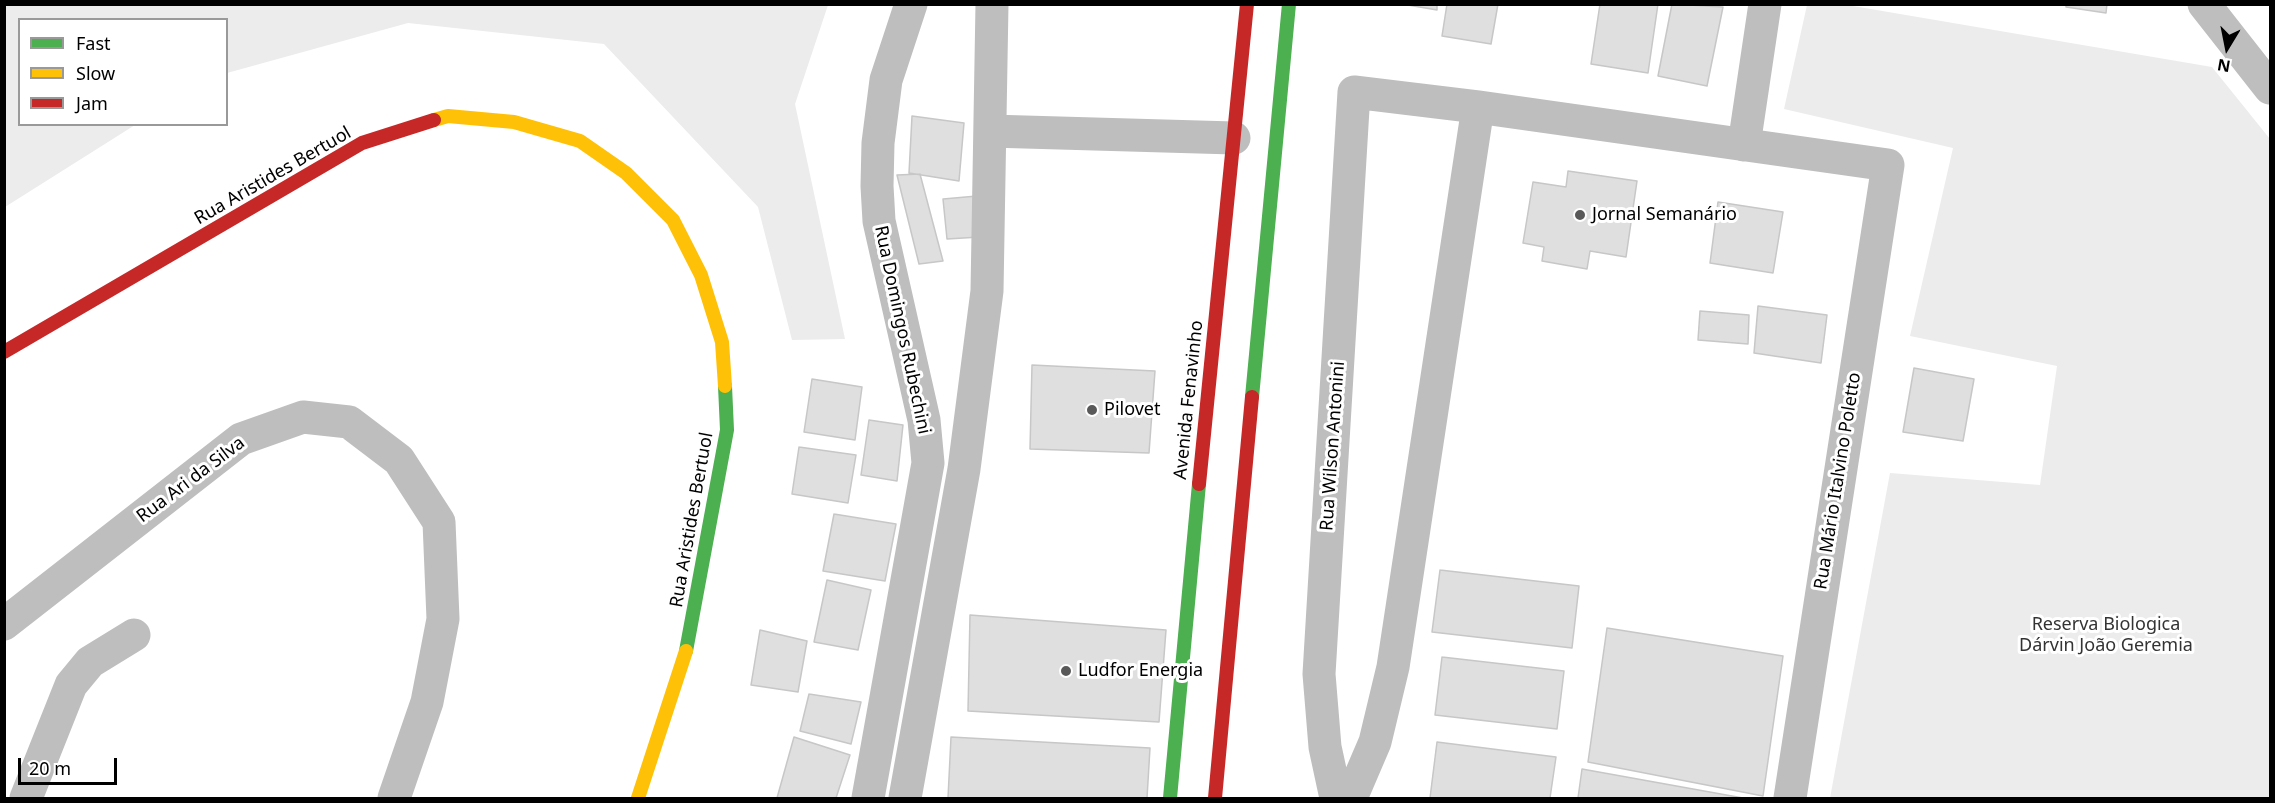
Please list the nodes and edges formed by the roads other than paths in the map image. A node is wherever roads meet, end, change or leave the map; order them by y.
1 (911, 4) edge
2 (992, 4) edge
3 (1247, 4) edge
4 (1289, 4) edge
5 (1765, 4) edge
6 (2204, 4) edge
7 (2271, 88) edge
8 (1478, 107) junction
9 (990, 131) junction
10 (1234, 138) junction
11 (1744, 145) junction
12 (4, 352) edge
13 (4, 624) edge
14 (134, 635) dead end
15 (26, 798) edge
16 (394, 798) edge
17 (638, 798) edge
18 (868, 798) edge
19 (905, 798) edge
20 (1170, 798) edge
21 (1215, 798) edge
22 (1336, 798) edge
23 (1351, 798) edge
24 (1790, 798) edge

1 - 18 street, Rua Domingos Rubechini
2 - 9 street
3 - 10 street, Avenida Fenavinho
4 - 21 street
5 - 11 street
6 - 7 street
8 - 11 street
8 - 22 street, Rua Wilson Antonini
8 - 23 street
9 - 10 street
9 - 19 street
10 - 20 street, Avenida Fenavinho
11 - 24 street, Rua Mário Italvino Poletto
12 - 17 street, Rua Aristides Bertuol
13 - 16 street, Rua Ari da Silva
14 - 15 street

